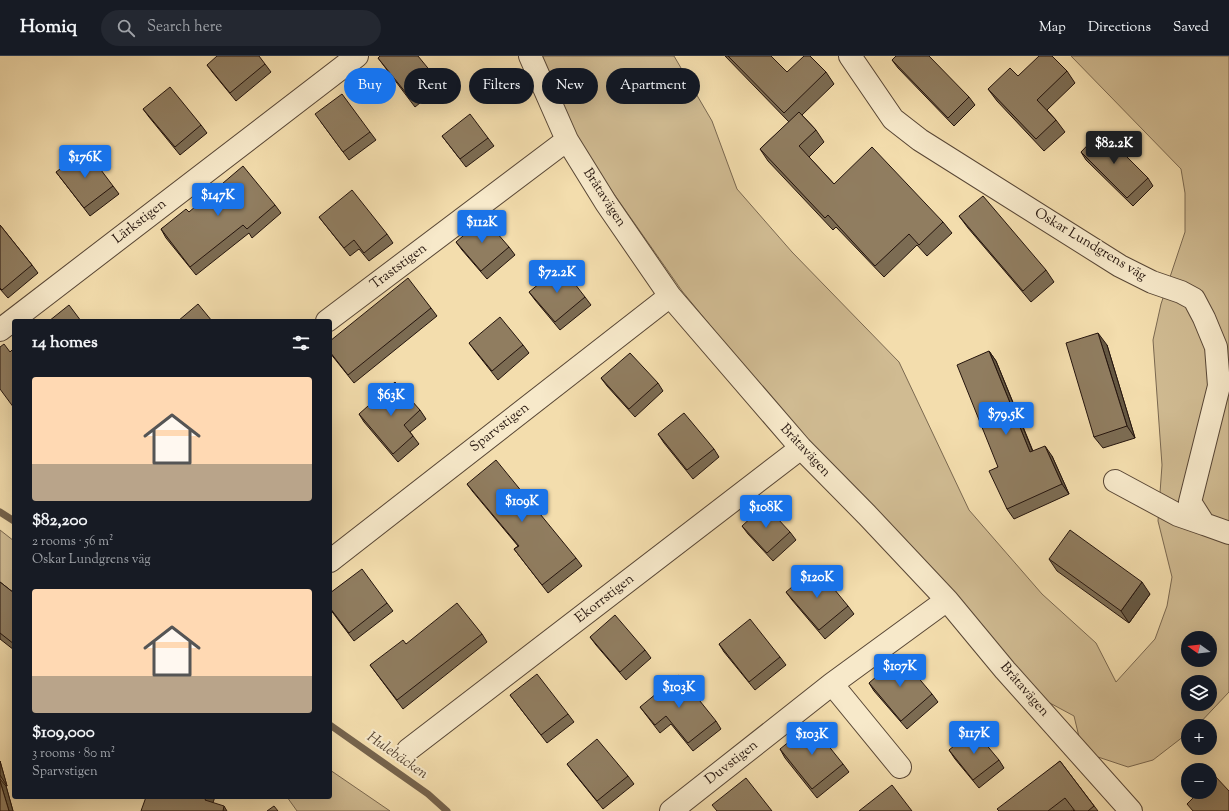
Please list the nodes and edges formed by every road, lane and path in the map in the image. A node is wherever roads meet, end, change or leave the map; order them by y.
1 (357, 56) edge
2 (530, 56) edge
3 (850, 56) edge
4 (567, 140) junction
5 (670, 296) junction
6 (14, 319) edge
7 (330, 319) edge
8 (12, 321) edge
9 (0, 330) edge
10 (801, 448) junction
11 (1115, 481) dead end
12 (1204, 524) junction
13 (1229, 533) edge
14 (332, 558) edge
15 (947, 600) junction
16 (832, 684) junction
17 (408, 750) dead end
18 (900, 767) dead end
19 (671, 811) edge
20 (1131, 811) edge

1 - 6 street, Lärkstigen
2 - 4 street, Bråtavägen
3 - 12 street, Oskar Lundgrens väg
4 - 5 street, Bråtavägen
4 - 7 street, Traststigen
5 - 10 street, Bråtavägen
5 - 14 street, Sparvstigen
8 - 9 street, Lärkstigen
10 - 15 street, Bråtavägen
10 - 17 street, Ekorrstigen
11 - 12 street
12 - 13 street
15 - 16 street, Duvstigen
15 - 20 street, Bråtavägen
16 - 18 street
16 - 19 street, Duvstigen

